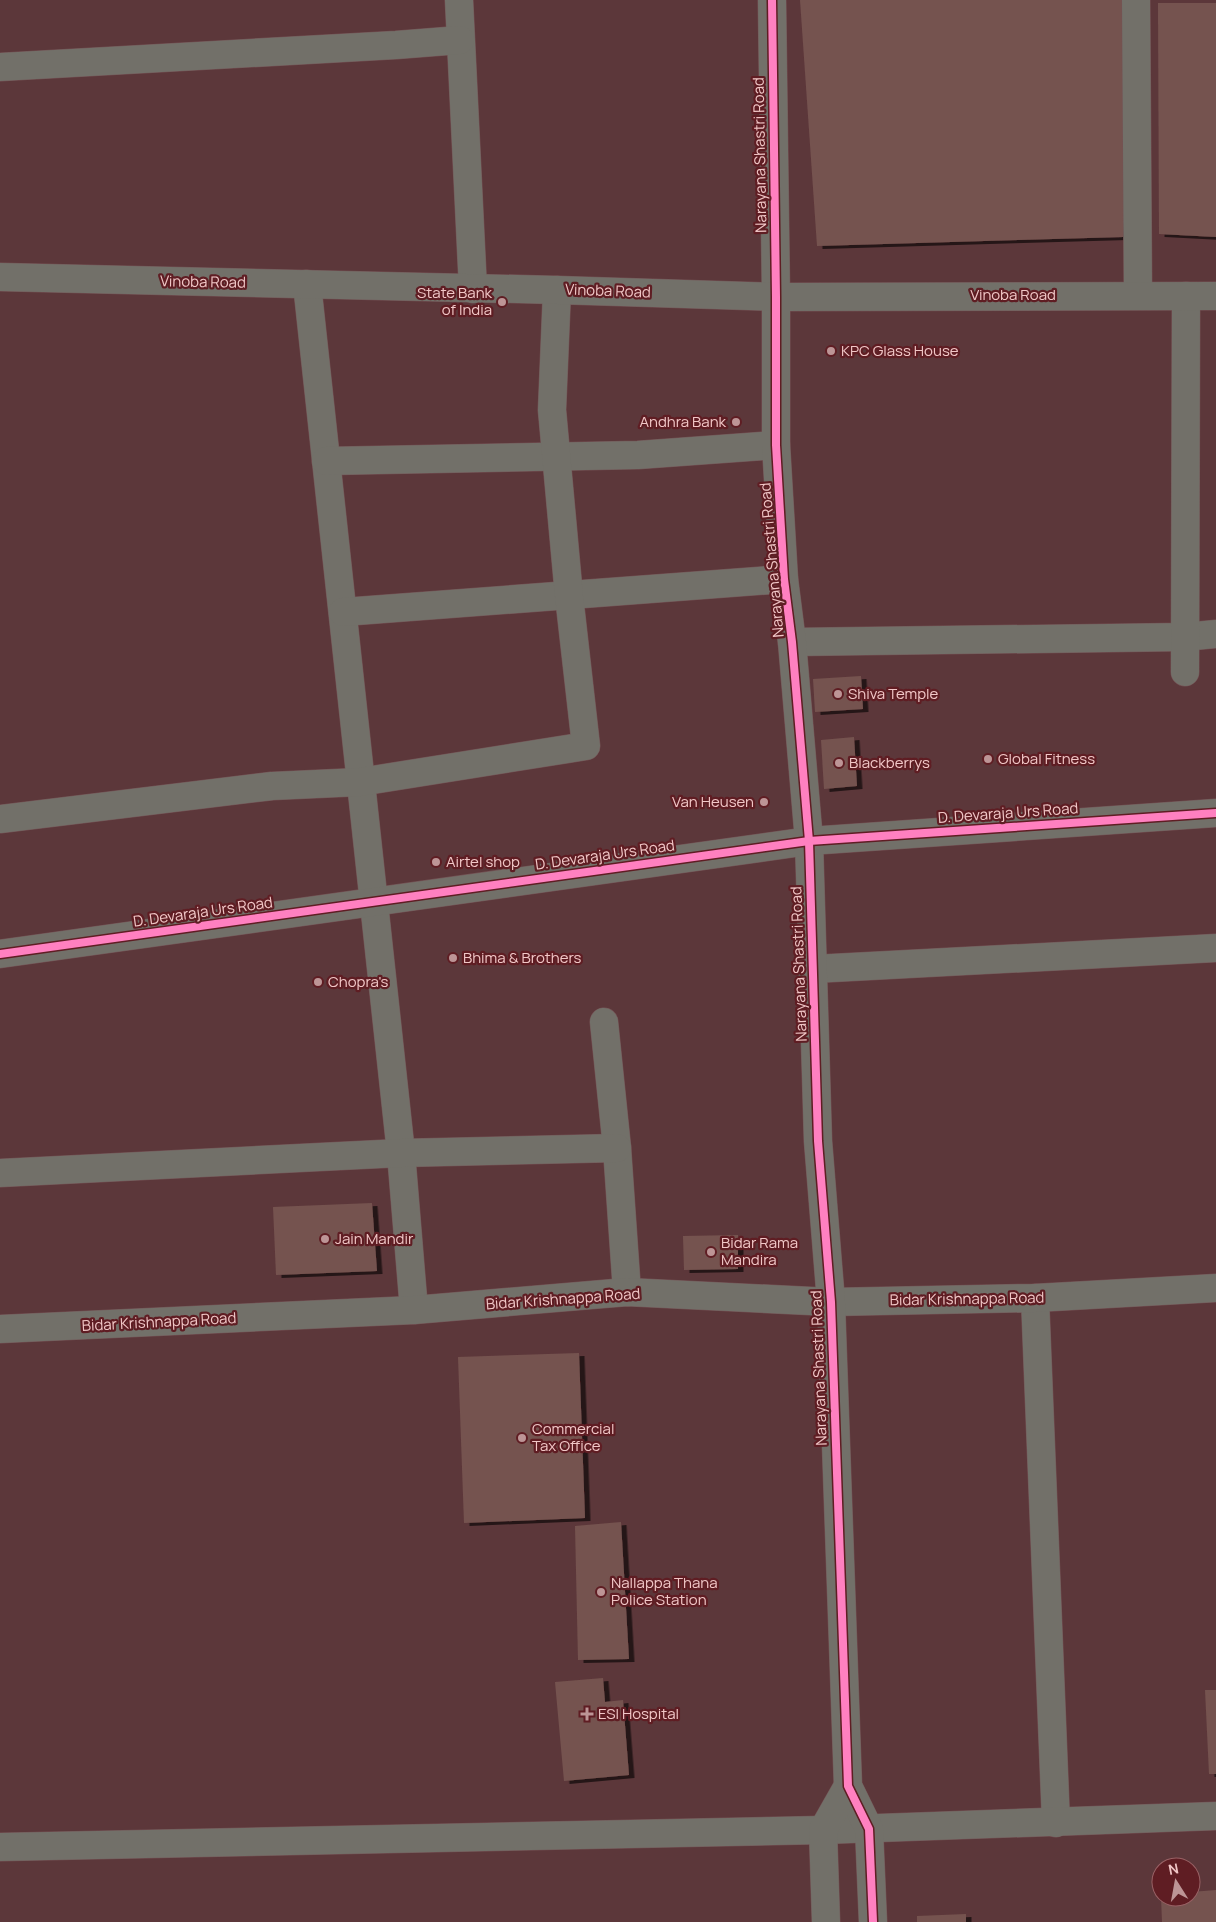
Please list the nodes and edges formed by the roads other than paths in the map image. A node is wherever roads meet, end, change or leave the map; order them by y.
1 (459, 0) edge
2 (772, 0) edge
3 (1136, 0) edge
4 (460, 40) junction
5 (0, 68) edge
6 (0, 277) edge
7 (307, 284) junction
8 (473, 289) junction
9 (557, 290) junction
10 (1138, 295) junction
11 (776, 296) junction
12 (1186, 296) junction
13 (1216, 296) edge
14 (776, 445) junction
15 (556, 456) junction
16 (326, 461) junction
17 (784, 578) junction
18 (569, 596) junction
19 (343, 612) junction
20 (1216, 634) edge
21 (1184, 637) junction
22 (792, 642) junction
23 (1185, 672) dead end
24 (360, 782) junction
25 (1216, 813) edge
26 (0, 819) edge
27 (809, 841) junction
28 (374, 902) junction
29 (1216, 948) edge
30 (0, 954) edge
31 (813, 969) junction
32 (604, 1022) dead end
33 (617, 1148) junction
34 (401, 1154) junction
35 (0, 1173) edge
36 (1216, 1288) edge
37 (627, 1292) junction
38 (1035, 1298) junction
39 (831, 1302) junction
40 (414, 1310) junction
41 (0, 1329) edge
42 (848, 1786) junction
43 (1216, 1816) edge
44 (1056, 1822) junction
45 (869, 1829) junction
46 (823, 1830) junction
47 (0, 1847) edge
48 (826, 1922) edge
49 (873, 1922) edge

1 - 4 street
2 - 11 street, Narayana Shastri Road
3 - 10 street
4 - 5 street
4 - 8 street
6 - 7 street, Vinoba Road
7 - 8 street, Vinoba Road
7 - 16 street
8 - 9 street, Vinoba Road
9 - 11 street, Vinoba Road
9 - 15 street
10 - 11 street, Vinoba Road
10 - 12 street, Vinoba Road
11 - 14 street, Narayana Shastri Road
12 - 13 street, Vinoba Road
12 - 21 street
14 - 15 street
14 - 17 street, Narayana Shastri Road
15 - 16 street
15 - 18 street
16 - 19 street
17 - 18 street
17 - 22 street, Narayana Shastri Road
18 - 19 street
18 - 24 street
19 - 24 street
20 - 21 street
21 - 22 street
21 - 23 street
22 - 27 street, Narayana Shastri Road
24 - 26 street
24 - 28 street
25 - 27 street, D. Devaraja Urs Road
27 - 28 street, D. Devaraja Urs Road
27 - 31 street, Narayana Shastri Road
28 - 30 street, D. Devaraja Urs Road
28 - 34 street
29 - 31 street
31 - 39 street, Narayana Shastri Road
32 - 33 street
33 - 34 street
33 - 37 street
34 - 35 street
34 - 40 street
36 - 38 street, Bidar Krishnappa Road
37 - 39 street, Bidar Krishnappa Road
37 - 40 street, Bidar Krishnappa Road
38 - 39 street, Bidar Krishnappa Road
38 - 44 street
39 - 42 street, Narayana Shastri Road
40 - 41 street, Bidar Krishnappa Road
42 - 45 street, Narayana Shastri Road
42 - 46 street
43 - 44 street
44 - 45 street
45 - 46 street
45 - 49 street, Narayana Shastri Road
46 - 47 street
46 - 48 street

